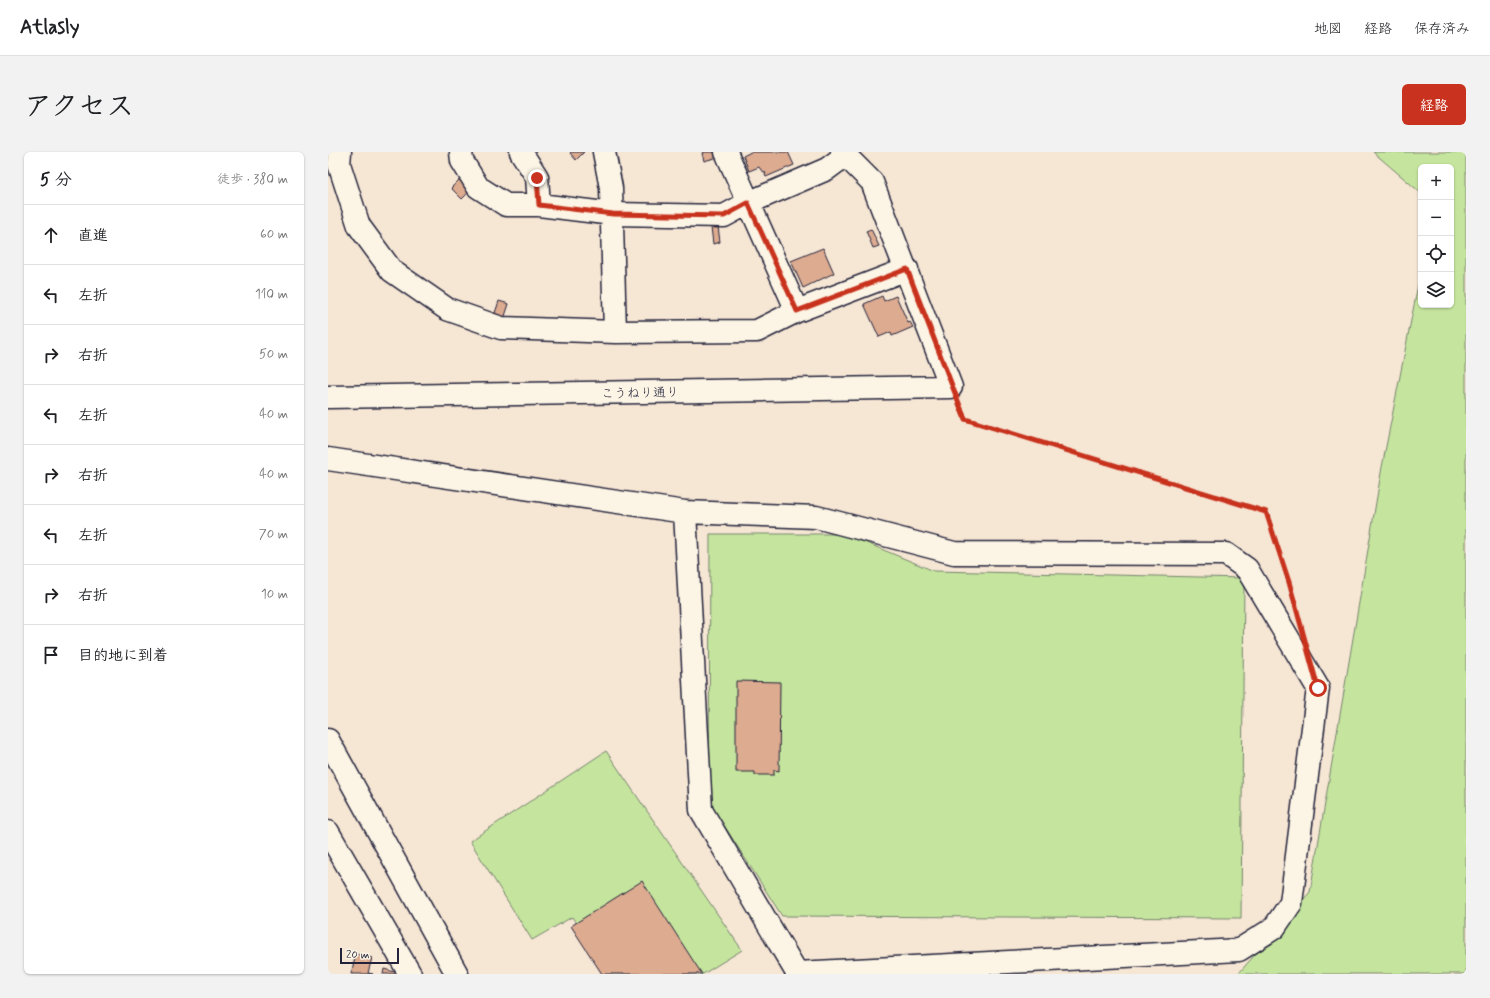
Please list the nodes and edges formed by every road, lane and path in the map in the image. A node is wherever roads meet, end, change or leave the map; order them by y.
1 (340, 152) edge
2 (461, 152) edge
3 (521, 152) edge
4 (604, 152) edge
5 (726, 152) edge
6 (844, 153) edge
7 (748, 203) junction
8 (539, 205) junction
9 (613, 214) junction
10 (907, 269) junction
11 (797, 311) junction
12 (615, 332) junction
13 (951, 387) junction
14 (328, 397) edge
15 (328, 459) edge
16 (685, 512) junction
17 (1297, 612) dead end
18 (328, 740) edge
19 (328, 832) edge
20 (410, 974) edge
21 (457, 974) edge
22 (797, 974) edge

1 - 12 street
2 - 8 street
3 - 8 street
4 - 9 street
5 - 7 street
6 - 7 street
6 - 10 street
7 - 9 street
7 - 11 street
8 - 9 street
9 - 12 street
10 - 11 street
10 - 13 street
11 - 12 street
13 - 14 street, こうねり通り
13 - 17 path
15 - 16 street
16 - 22 street
16 - 22 street
18 - 21 street
19 - 20 street

